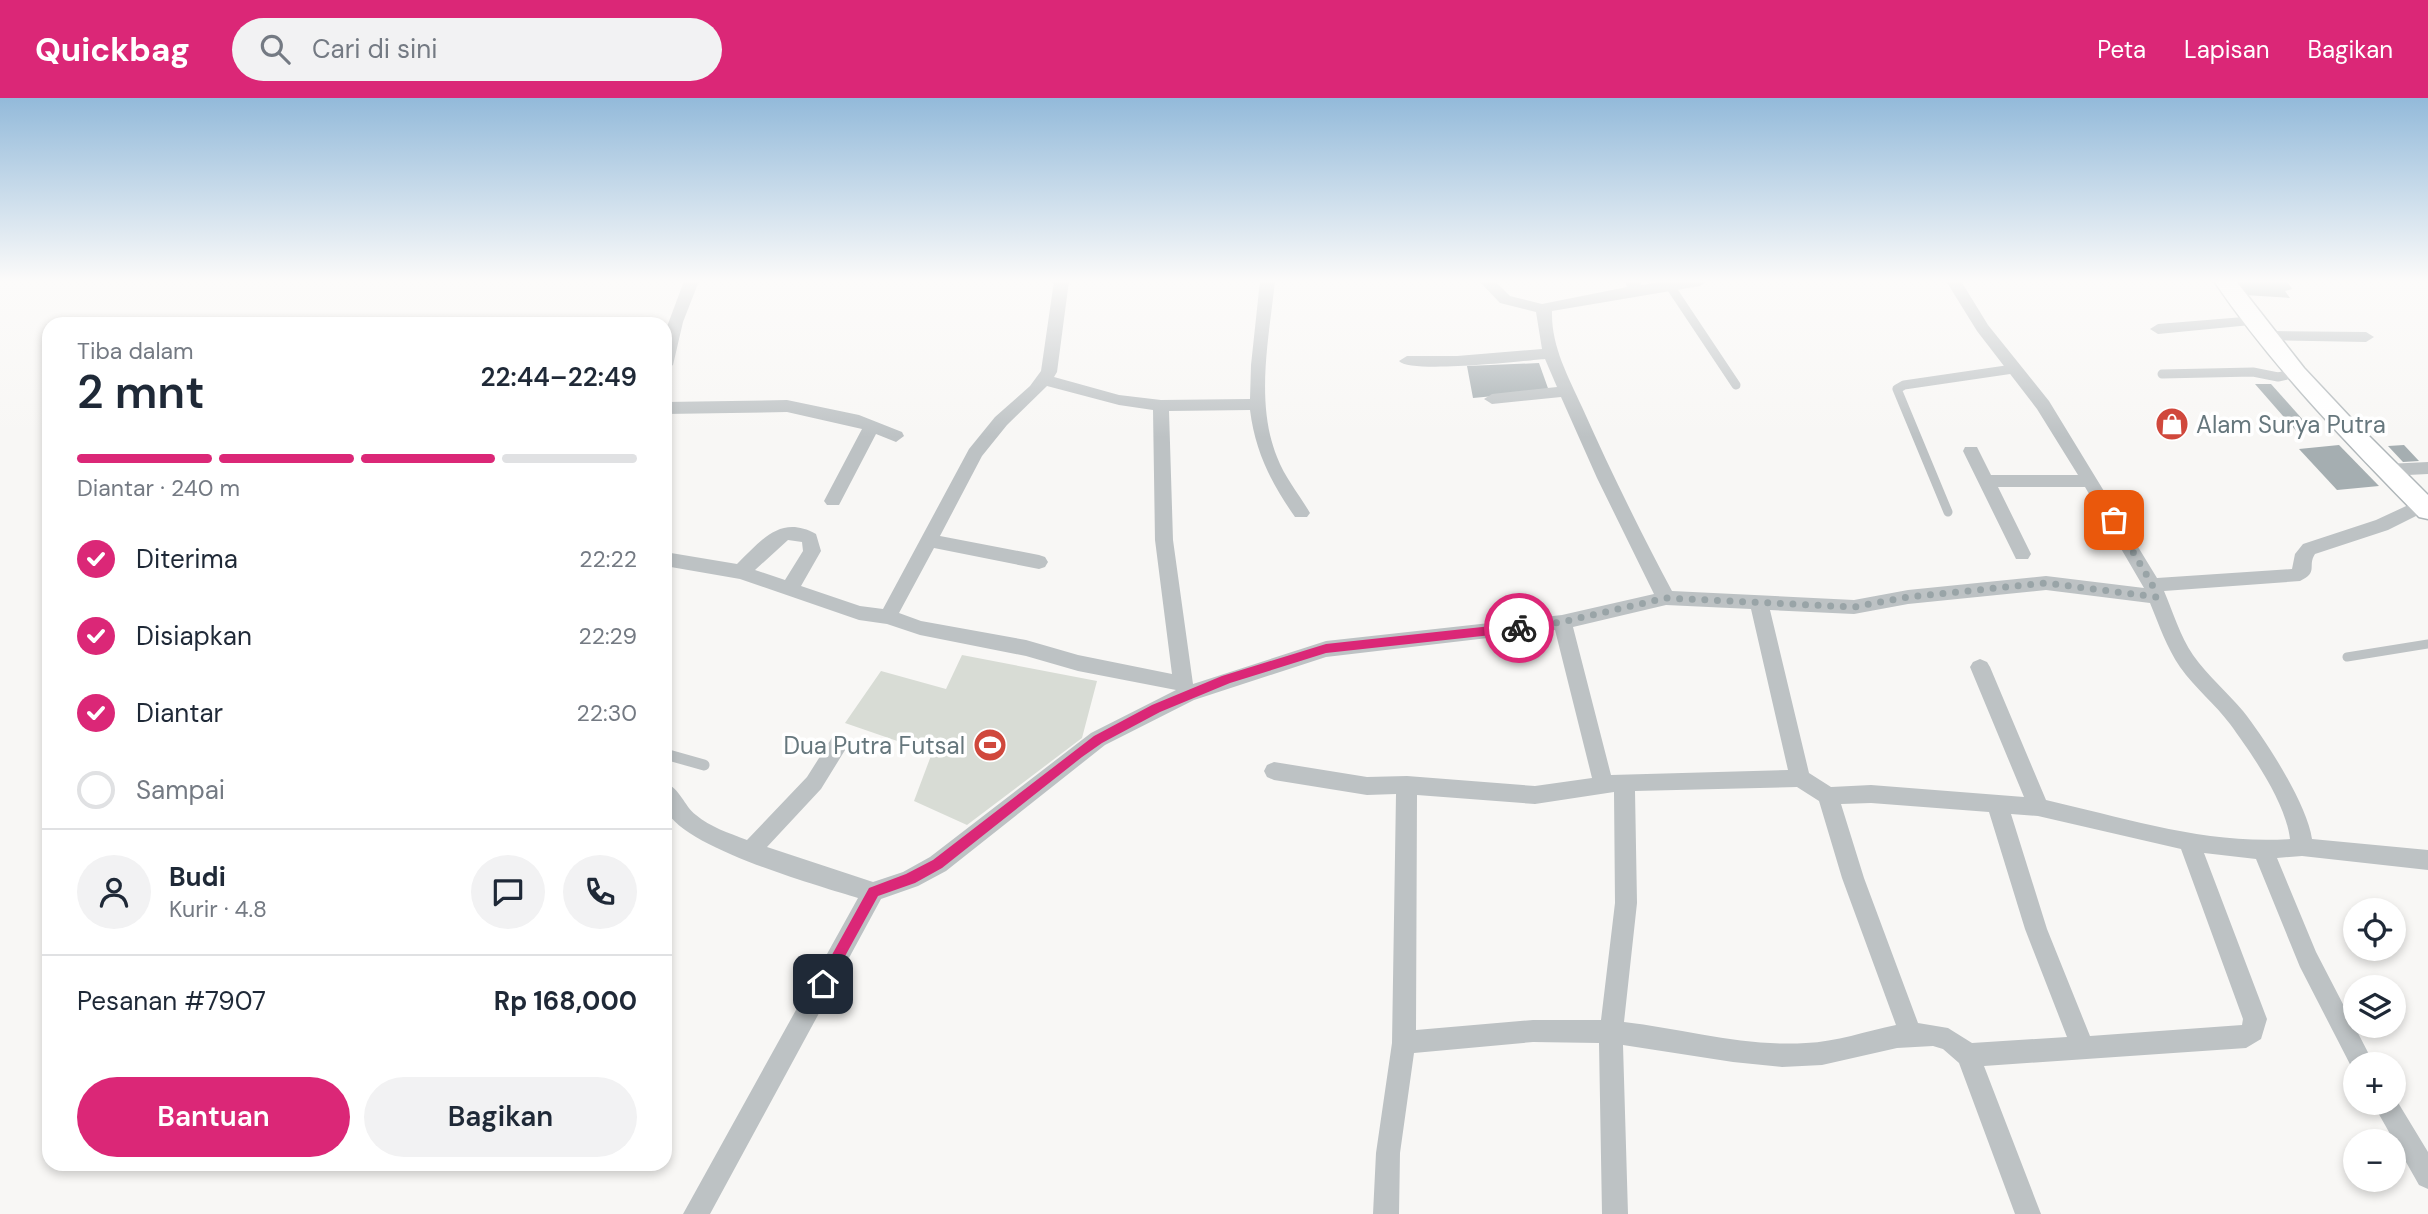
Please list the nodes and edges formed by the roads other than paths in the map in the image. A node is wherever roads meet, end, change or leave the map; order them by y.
1 (1055, 333) edge
2 (1263, 333) edge
3 (1547, 333) edge
4 (1701, 333) edge
5 (1986, 333) edge
6 (2266, 333) edge
7 (2315, 333) edge
8 (2365, 337) dead end
9 (1550, 354) junction
10 (1407, 361) dead end
11 (2013, 369) junction
12 (2296, 373) junction
13 (2162, 374) dead end
14 (1044, 380) junction
15 (1736, 385) dead end
16 (1566, 391) junction
17 (1492, 399) dead end
18 (1257, 404) junction
19 (1161, 406) junction
20 (672, 408) edge
21 (872, 426) junction
22 (896, 436) dead end
23 (1970, 451) dead end
24 (2428, 468) edge
25 (2387, 470) junction
26 (1986, 481) junction
27 (2091, 481) junction
28 (833, 501) dead end
29 (2425, 507) edge
30 (1948, 512) dead end
31 (1301, 513) dead end
32 (929, 540) junction
33 (2021, 554) dead end
34 (672, 560) edge
35 (1039, 562) dead end
36 (741, 572) junction
37 (790, 588) junction
38 (2154, 591) junction
39 (1666, 598) junction
40 (1759, 604) junction
41 (888, 617) junction
42 (1562, 622) junction
43 (2428, 644) edge
44 (2347, 657) dead end
45 (1980, 667) dead end
46 (1185, 689) junction
47 (840, 741) dead end
48 (672, 756) edge
49 (704, 765) dead end
50 (1274, 771) dead end
51 (1800, 778) junction
52 (1614, 784) junction
53 (1407, 785) junction
54 (1828, 796) junction
55 (672, 801) edge
56 (1998, 805) junction
57 (2038, 807) junction
58 (2189, 842) junction
59 (2302, 847) junction
60 (2263, 850) junction
61 (750, 851) junction
62 (2428, 860) edge
63 (873, 892) junction
64 (1611, 1032) junction
65 (1911, 1035) junction
66 (1404, 1043) junction
67 (2084, 1049) junction
68 (2355, 1052) edge
69 (1968, 1055) junction
70 (2392, 1115) edge
71 (2428, 1176) edge
72 (696, 1214) edge
73 (1386, 1214) edge
74 (1615, 1214) edge
75 (2028, 1214) edge

1 - 14 street
2 - 18 street
3 - 9 street
4 - 15 lane
5 - 11 street
6 - 12 main road
7 - 8 street
9 - 10 street
9 - 16 street
11 - 27 street
11 - 30 lane
12 - 13 lane
12 - 25 main road
14 - 19 street
14 - 32 street
16 - 17 street
16 - 39 street
18 - 19 street
18 - 31 street
19 - 46 street
20 - 21 street
21 - 22 street
21 - 28 street
23 - 26 street
24 - 25 street
25 - 29 main road
26 - 27 street
26 - 33 street
27 - 38 street
29 - 38 street
32 - 35 street
32 - 41 street
34 - 36 street
36 - 37 street
36 - 37 street
37 - 41 street
38 - 40 street
38 - 59 street
39 - 40 street
39 - 42 street
40 - 51 street
41 - 46 street
42 - 46 street
42 - 52 street
43 - 44 lane
45 - 57 street
46 - 63 street
47 - 61 street
48 - 49 lane
50 - 53 street
51 - 52 street
51 - 54 street
52 - 53 street
52 - 64 street
53 - 66 street
54 - 56 street
54 - 65 street
55 - 61 street
56 - 57 street
56 - 67 street
57 - 58 street
58 - 60 street
58 - 67 street
59 - 60 street
59 - 62 street
60 - 68 street
61 - 63 street
63 - 72 street
64 - 65 street
64 - 66 street
64 - 74 street
65 - 69 street
66 - 73 street
67 - 69 street
69 - 75 street
70 - 71 street

